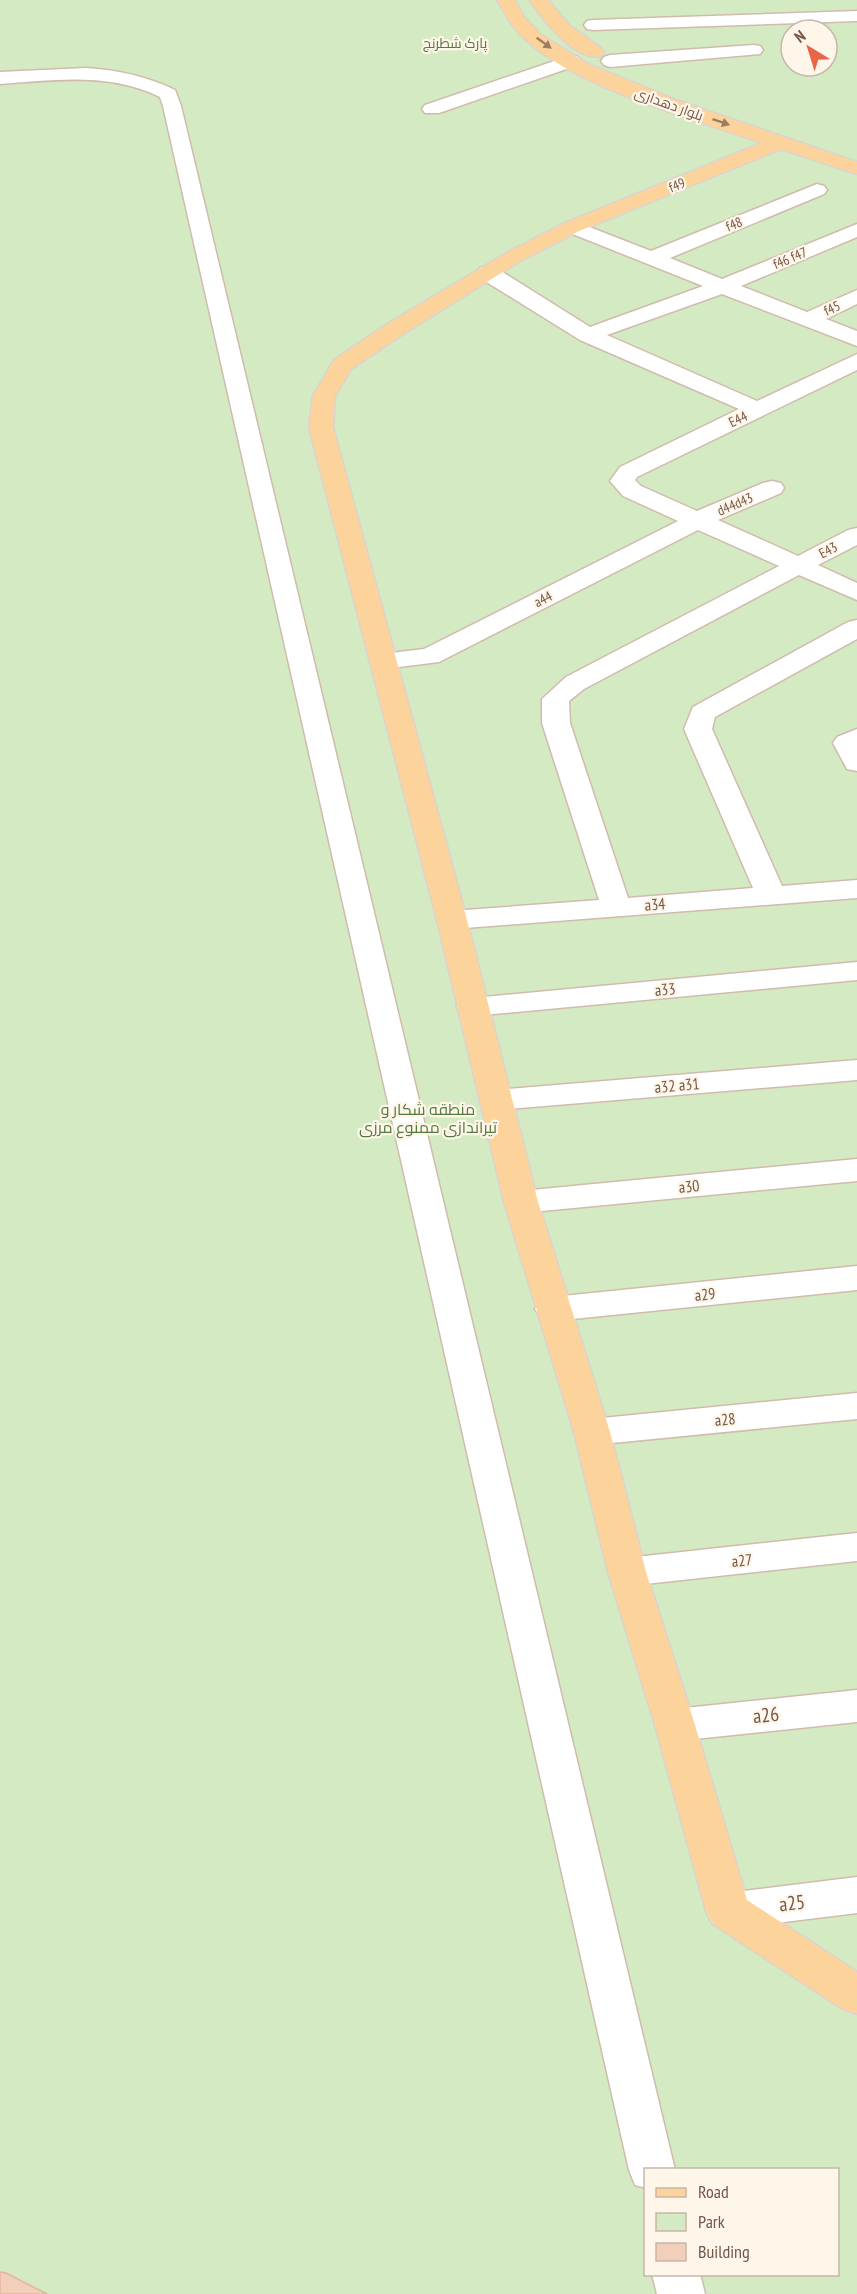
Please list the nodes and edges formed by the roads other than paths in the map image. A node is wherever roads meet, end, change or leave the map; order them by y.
1 (506, 0) edge
2 (539, 0) edge
3 (854, 0) edge
4 (857, 7) edge
5 (857, 16) edge
6 (592, 25) dead end
7 (779, 35) edge
8 (573, 39) junction
9 (754, 50) dead end
10 (572, 62) junction
11 (610, 62) junction
12 (0, 78) edge
13 (432, 108) dead end
14 (781, 142) junction
15 (857, 151) edge
16 (857, 168) edge
17 (817, 190) dead end
18 (572, 227) junction
19 (857, 230) edge
20 (652, 258) junction
21 (488, 273) junction
22 (723, 286) junction
23 (857, 296) edge
24 (807, 320) junction
25 (588, 336) junction
26 (857, 339) edge
27 (857, 361) edge
28 (757, 410) junction
29 (772, 488) dead end
30 (698, 520) junction
31 (857, 535) edge
32 (799, 566) junction
33 (857, 592) edge
34 (857, 628) edge
35 (383, 661) junction
36 (857, 737) edge
37 (857, 763) edge
38 (857, 889) edge
39 (771, 896) junction
40 (616, 908) junction
41 (452, 920) junction
42 (857, 971) edge
43 (473, 1007) junction
44 (857, 1071) edge
45 (497, 1100) junction
46 (857, 1170) edge
47 (522, 1203) junction
48 (857, 1278) edge
49 (552, 1309) junction
50 (857, 1406) edge
51 (592, 1432) junction
52 (857, 1547) edge
53 (627, 1572) junction
54 (857, 1706) edge
55 (675, 1725) junction
56 (857, 1896) edge
57 (728, 1911) junction
58 (857, 1995) edge
59 (652, 2168) edge
60 (676, 2276) edge
61 (681, 2294) edge

1 -> 10 main road, بلوار دهداری
2 - 8 main road, بلوار دهداری
3 - 4 street
5 - 6 street
7 - 8 street
8 - 11 main road, بلوار دهداری
9 - 11 street
10 - 13 street
10 -> 14 main road, بلوار دهداری
11 - 15 main road, بلوار دهداری
12 - 59 street
14 - 16 main road, بلوار دهداری
14 - 18 main road, f49
17 - 20 street, f48
18 - 20 street
18 - 21 main road, f49
19 - 22 street, f46 f47
20 - 22 street
21 - 25 street
21 - 35 main road, f49
22 - 24 street
22 - 25 street, f46 f47
23 - 24 street, f45
24 - 26 street
25 - 28 street
27 - 28 street, E44
28 - 30 street, E44
29 - 30 street, d44d43
30 - 32 street
30 - 35 street, a44
31 - 32 street, E43
32 - 33 street
32 - 40 street, E43
34 - 39 street
35 - 41 main road, f49
36 - 37 street
38 - 39 street, a34
39 - 40 street, a34
40 - 41 street, a34
41 - 43 main road, f49
42 - 43 street, a33
43 - 45 main road, f49
44 - 45 street, a32 a31
45 - 47 main road, f49
46 - 47 street, a30
47 - 49 main road, f49
48 - 49 street, a29
49 - 51 main road, f49
50 - 51 street, a28
51 - 53 main road, f49
52 - 53 street, a27
53 - 55 main road, f49
54 - 55 street, a26
55 - 57 main road, f49
56 - 57 street, a25
57 - 58 main road
60 - 61 street

